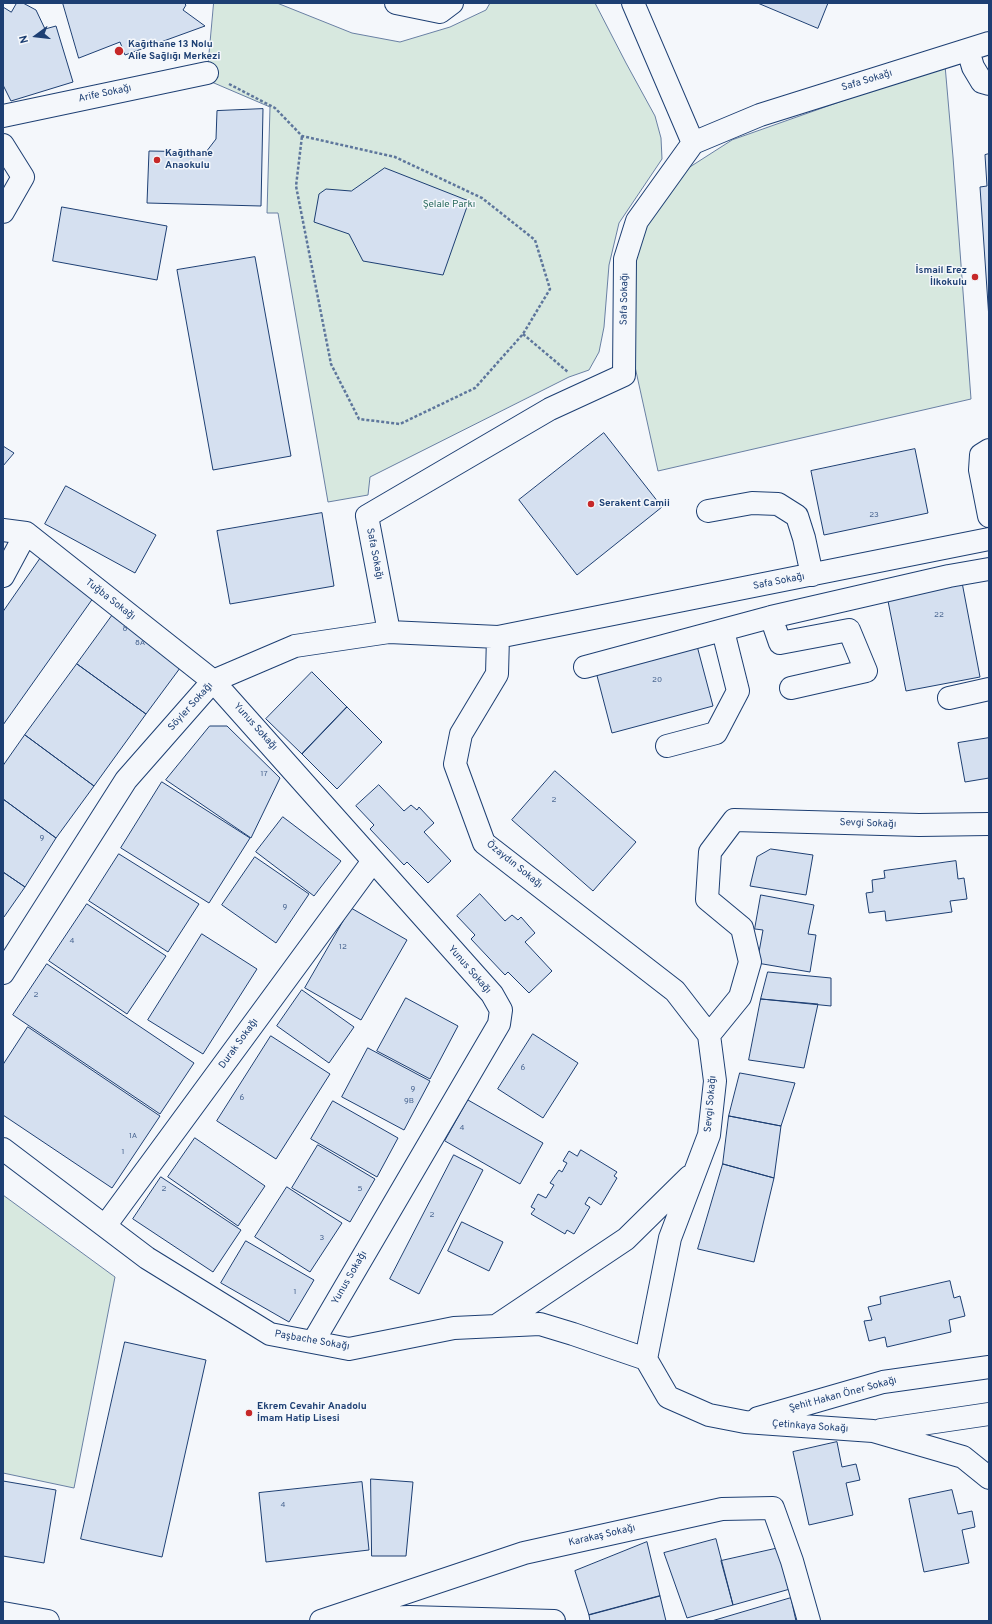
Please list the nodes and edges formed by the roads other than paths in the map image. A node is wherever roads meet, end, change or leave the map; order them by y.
1 (396, 3) edge
2 (452, 3) edge
3 (632, 3) edge
4 (989, 43) edge
5 (968, 50) junction
6 (206, 73) road end
7 (989, 84) edge
8 (3, 116) edge
9 (693, 143) junction
10 (3, 145) edge
11 (3, 212) edge
12 (989, 450) edge
13 (708, 511) dead end
14 (989, 516) edge
15 (3, 530) edge
16 (26, 533) junction
17 (989, 539) edge
18 (989, 569) edge
19 (812, 575) junction
20 (3, 576) edge
21 (771, 617) junction
22 (723, 631) junction
23 (389, 632) junction
24 (498, 637) junction
25 (585, 667) dead end
26 (213, 681) junction
27 (791, 688) dead end
28 (989, 689) edge
29 (949, 698) dead end
30 (667, 746) dead end
31 (989, 824) edge
32 (373, 861) junction
33 (3, 973) edge
34 (709, 1034) junction
35 (3, 1149) edge
36 (695, 1171) junction
37 (106, 1226) junction
38 (496, 1326) junction
39 (313, 1342) junction
40 (646, 1359) junction
41 (989, 1367) edge
42 (989, 1414) edge
43 (745, 1422) junction
44 (873, 1432) junction
45 (989, 1478) edge
46 (3, 1613) edge
47 (48, 1621) edge
48 (312, 1621) edge
49 (321, 1621) edge
50 (554, 1621) edge
51 (809, 1621) edge

1 - 2 street
3 - 9 street
4 - 5 street, Safa Sokağı
5 - 7 street
5 - 9 street, Safa Sokağı
6 - 8 street, Arife Sokağı
9 - 23 street, Safa Sokağı
10 - 11 street
12 - 14 street
13 - 19 street
15 - 16 street
16 - 20 street
16 - 26 street, Tuğba Sokağı
17 - 19 street, Safa Sokağı
18 - 21 street
19 - 24 street, Safa Sokağı
21 - 22 street
21 - 27 street
22 - 25 street
22 - 30 street
23 - 24 street, Söyler Sokağı
23 - 26 street, Söyler Sokağı
24 - 34 street, Özaydın Sokağı
26 - 32 street, Yunus Sokağı
26 - 33 street, Söyler Sokağı
28 - 29 street
31 - 34 street, Sevgi Sokağı
32 - 37 street, Durak Sokağı
32 - 39 street, Yunus Sokağı
34 - 36 street, Sevgi Sokağı
35 - 37 street, Paşbache Sokağı
36 - 38 street
36 - 40 street, Sevgi Sokağı
37 - 39 street, Paşbache Sokağı
38 - 39 street, Paşbache Sokağı
38 - 40 street, Paşbache Sokağı
40 - 43 street, Çetinkaya Sokağı
41 - 43 street, Şehit Hakan Öner Sokağı
42 - 44 street
43 - 44 street, Çetinkaya Sokağı
44 - 45 street, Çetinkaya Sokağı
46 - 47 street
48 - 49 street
49 - 50 street
49 - 51 street, Karakaş Sokağı

